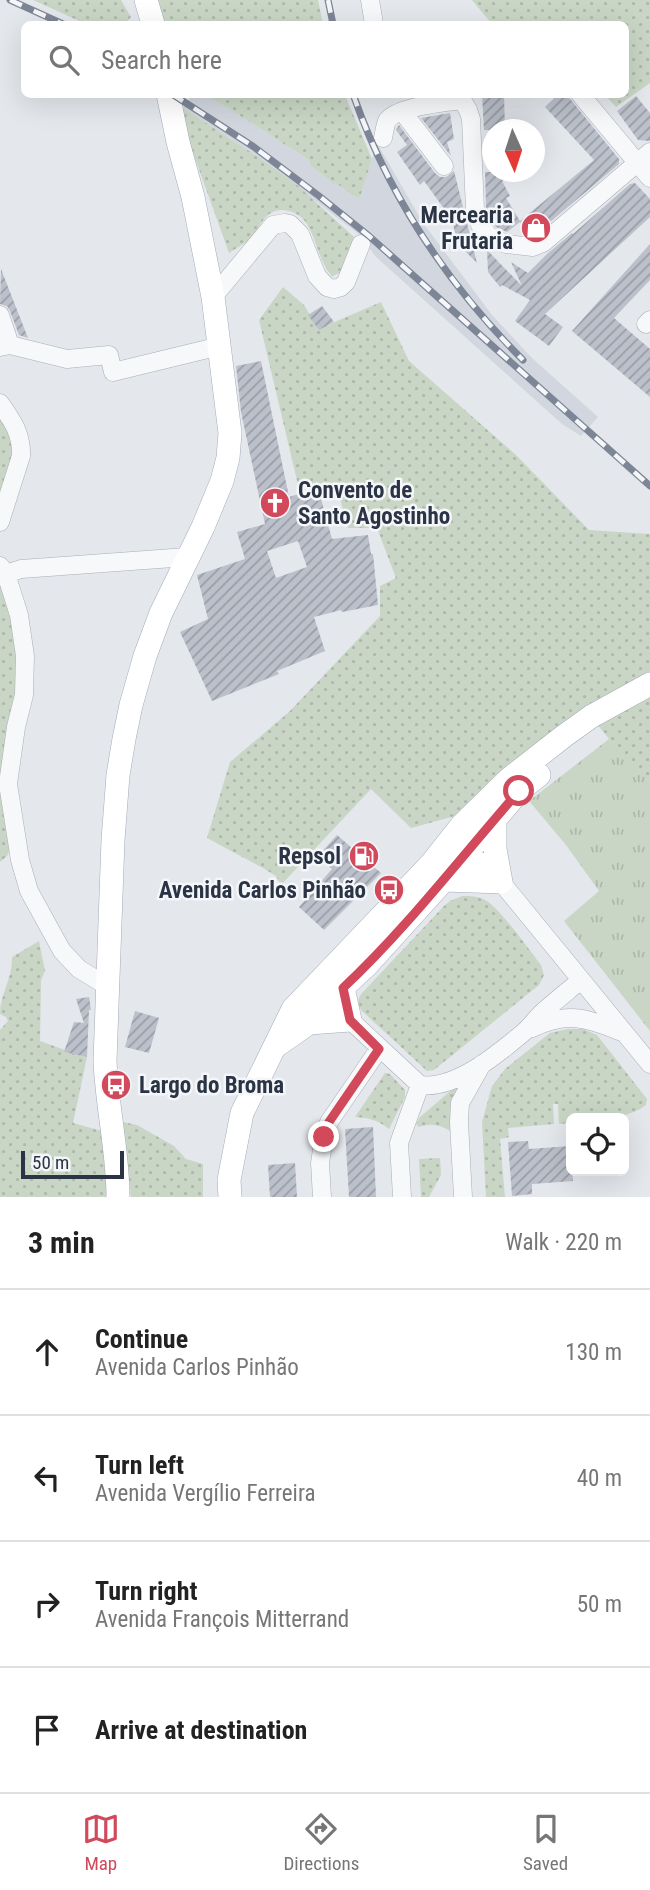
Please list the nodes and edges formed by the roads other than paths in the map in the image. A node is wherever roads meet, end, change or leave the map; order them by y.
1 (146, 0) edge
2 (370, 0) edge
3 (152, 21) edge
4 (374, 21) edge
5 (169, 98) edge
6 (456, 98) edge
7 (460, 98) edge
8 (584, 98) edge
9 (402, 111) junction
10 (383, 138) dead end
11 (644, 158) edge
12 (444, 166) dead end
13 (650, 178) edge
14 (362, 244) dead end
15 (213, 297) junction
16 (0, 314) edge
17 (5, 346) edge
18 (220, 346) junction
19 (0, 402) edge
20 (0, 522) edge
21 (187, 557) junction
22 (3, 570) edge
23 (650, 684) edge
24 (650, 701) edge
25 (514, 785) junction
26 (495, 818) junction
27 (462, 859) junction
28 (438, 872) junction
29 (502, 882) junction
30 (343, 958) junction
31 (581, 981) junction
32 (107, 986) junction
33 (343, 988) junction
34 (350, 1020) junction
35 (309, 1023) junction
36 (525, 1031) junction
37 (626, 1034) junction
38 (274, 1048) junction
39 (379, 1049) junction
40 (482, 1064) junction
41 (650, 1064) edge
42 (420, 1085) junction
43 (118, 1197) edge
44 (230, 1197) edge
45 (322, 1197) edge
46 (402, 1197) edge
47 (463, 1197) edge

1 - 3 main road
2 - 4 street
5 - 15 main road
6 - 9 street
7 - 11 street
8 - 11 street
9 - 10 street
9 - 12 street
11 - 13 street
14 - 15 street
15 - 18 main road
16 - 17 street
17 - 18 street
18 - 21 main road
19 - 20 street
21 - 22 street
21 - 32 main road
22 - 32 street
23 - 25 main road
24 - 25 main road
25 - 26 main road
25 - 28 main road
26 - 27 main road
26 - 29 main road
27 - 28 main road
27 - 29 main road
28 - 29 main road
28 - 30 main road
28 - 33 main road
29 - 31 street
30 - 33 main road
30 - 38 main road
31 - 36 street
31 - 37 street
32 - 43 main road
33 - 34 main road
33 - 35 main road
34 - 35 main road
34 - 39 street
35 - 38 main road
36 - 37 street
36 - 40 street
37 - 41 street
38 - 44 main road
39 - 42 street
39 - 45 street
40 - 42 street
40 - 47 street
42 - 46 street

